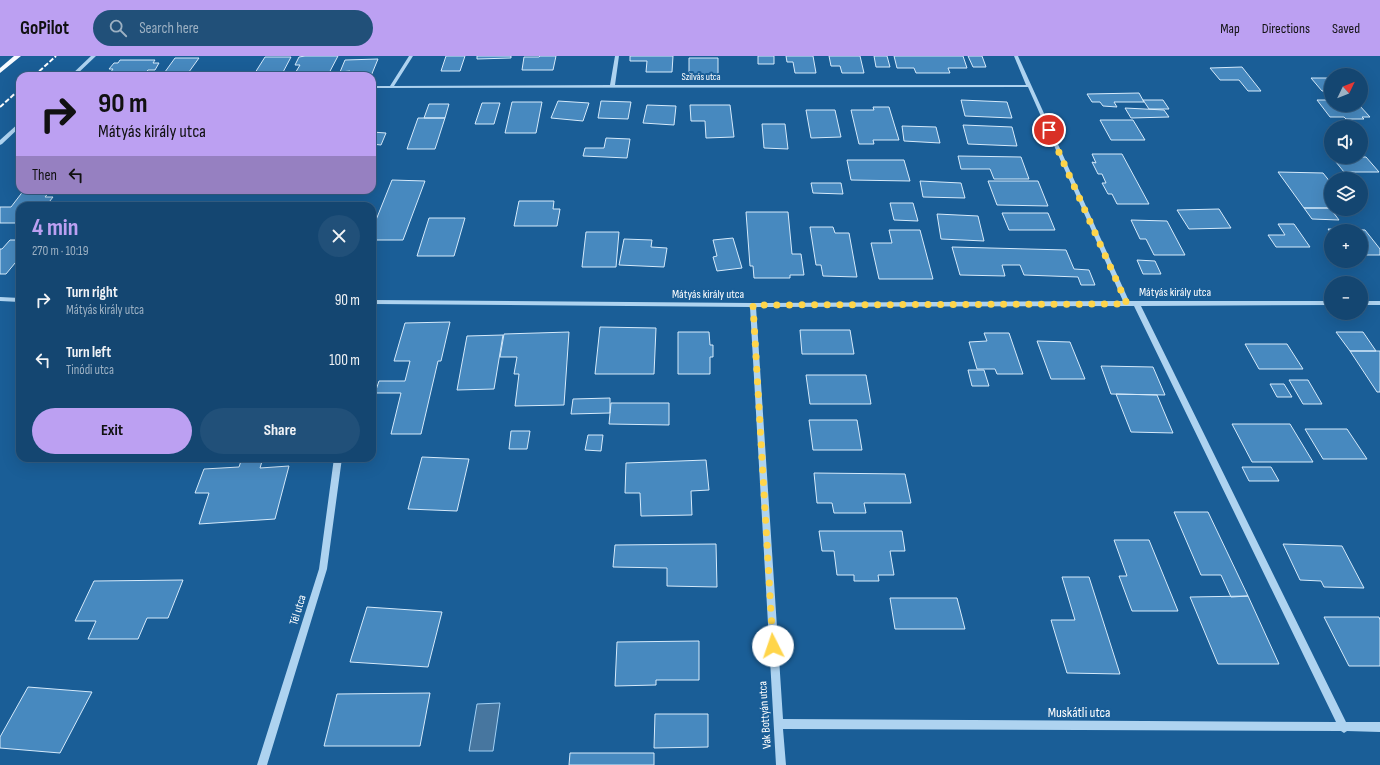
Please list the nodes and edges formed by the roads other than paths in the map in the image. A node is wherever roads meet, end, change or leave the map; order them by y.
1 (18, 56) edge
2 (94, 56) edge
3 (411, 56) edge
4 (617, 56) edge
5 (1016, 56) edge
6 (0, 71) edge
7 (76, 72) edge
8 (391, 86) junction
9 (612, 86) junction
10 (1030, 86) junction
11 (376, 87) edge
12 (16, 128) edge
13 (0, 143) edge
14 (0, 300) edge
15 (16, 300) edge
16 (376, 302) edge
17 (1136, 303) junction
18 (1324, 303) edge
19 (1368, 303) edge
20 (1380, 303) edge
21 (1127, 304) junction
22 (753, 305) junction
23 (337, 462) edge
24 (778, 724) junction
25 (1380, 727) edge
26 (1344, 728) junction
27 (262, 765) edge
28 (781, 765) edge

1 - 6 main road
2 - 7 street
3 - 8 street
4 - 9 street
5 - 10 street
8 - 9 street, Szilvás utca
8 - 11 street, Szilvás utca
9 - 10 street, Szilvás utca
10 - 21 street
12 - 13 street
14 - 15 street
16 - 22 street, Mátyás király utca
17 - 18 street, Mátyás király utca
17 - 21 street, Mátyás király utca
17 - 26 street
19 - 20 street
21 - 22 street, Mátyás király utca
22 - 24 street, Vak Bottyán utca
23 - 27 street, Tél utca
24 - 26 street, Muskátli utca
24 - 28 street, Vak Bottyán utca
25 - 26 street, Muskátli utca

